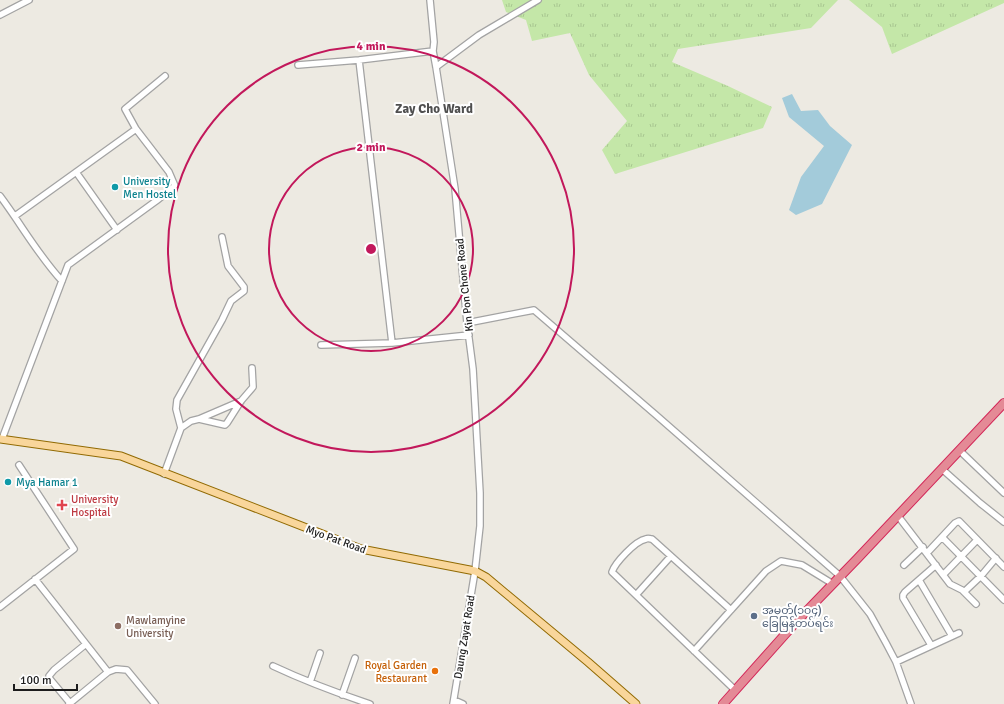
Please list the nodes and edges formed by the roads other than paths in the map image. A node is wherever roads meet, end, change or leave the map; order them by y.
1 (29, 0) edge
2 (430, 0) edge
3 (538, 0) edge
4 (0, 15) edge
5 (432, 51) junction
6 (359, 60) junction
7 (298, 65) dead end
8 (436, 67) junction
9 (165, 76) dead end
10 (136, 129) junction
11 (76, 172) junction
12 (0, 196) edge
13 (15, 216) junction
14 (117, 230) junction
15 (222, 236) dead end
16 (62, 281) junction
17 (467, 323) junction
18 (469, 335) junction
19 (392, 343) junction
20 (321, 345) dead end
21 (252, 368) dead end
22 (241, 401) junction
23 (1004, 403) edge
24 (199, 419) junction
25 (181, 428) junction
26 (1, 439) edge
27 (959, 450) junction
28 (19, 465) dead end
29 (942, 469) junction
30 (164, 474) junction
31 (1004, 493) edge
32 (898, 516) junction
33 (1004, 522) edge
34 (942, 537) junction
35 (977, 540) junction
36 (922, 547) junction
37 (927, 553) junction
38 (671, 556) junction
39 (961, 556) junction
40 (996, 558) junction
41 (904, 565) dead end
42 (936, 565) junction
43 (1004, 566) edge
44 (475, 571) junction
45 (943, 575) junction
46 (840, 576) junction
47 (981, 576) junction
48 (35, 579) junction
49 (919, 580) junction
50 (833, 584) junction
51 (964, 592) junction
52 (636, 595) junction
53 (1004, 600) edge
54 (976, 604) dead end
55 (0, 607) edge
56 (731, 610) junction
57 (959, 633) dead end
58 (952, 636) junction
59 (86, 644) junction
60 (931, 645) junction
61 (694, 651) junction
62 (320, 653) dead end
63 (355, 658) dead end
64 (896, 662) junction
65 (273, 666) dead end
66 (108, 672) junction
67 (310, 682) junction
68 (735, 690) junction
69 (342, 695) junction
70 (453, 702) edge
71 (69, 704) edge
72 (155, 704) edge
73 (370, 704) edge
74 (462, 704) edge
75 (636, 704) edge
76 (723, 704) edge
77 (911, 704) edge

1 - 4 street
2 - 5 street, Kin Pon Chone Road
3 - 8 street
5 - 6 street
5 - 8 street, Kin Pon Chone Road
6 - 7 street
6 - 19 street
8 - 17 street, Kin Pon Chone Road
9 - 10 street
10 - 11 street
10 - 14 street
11 - 13 street
11 - 14 street
12 - 13 street
13 - 16 street
14 - 16 street
15 - 25 street
16 - 26 street
17 - 18 street, Kin Pon Chone Road
17 - 46 street
18 - 19 street
18 - 44 street, Kin Pon Chone Road
19 - 20 street
21 - 22 street
22 - 24 street
22 - 24 street
23 - 27 highway
24 - 25 street
25 - 30 street
26 - 30 main road, Myo Pat Road
27 - 29 highway
27 - 31 street
28 - 48 street
29 - 32 highway
29 - 33 street
30 - 44 main road, Myo Pat Road
32 - 36 street
32 - 46 highway
34 - 35 street
34 - 37 street
34 - 39 street
35 - 39 street
35 - 40 street
36 - 37 street
36 - 41 street
37 - 42 street
38 - 52 street
38 - 52 street
38 - 56 street
39 - 45 street
39 - 47 street
40 - 43 street
40 - 47 street
42 - 45 street
42 - 49 street
44 - 70 street, Daung Zayat Road
44 - 75 main road, Myo Pat Road
45 - 51 street
46 - 50 highway
46 - 64 street
47 - 51 street
47 - 53 street
48 - 55 street
48 - 59 street
49 - 58 street
49 - 60 street
50 - 56 street
50 - 68 highway
51 - 54 street
52 - 61 street
56 - 61 street
57 - 58 street
58 - 60 street
59 - 66 street
59 - 71 street
60 - 64 street
61 - 68 street
62 - 67 street
63 - 69 street
64 - 77 street
65 - 67 street
66 - 71 street
66 - 72 street
67 - 69 street
68 - 76 highway
69 - 73 street
70 - 74 street

